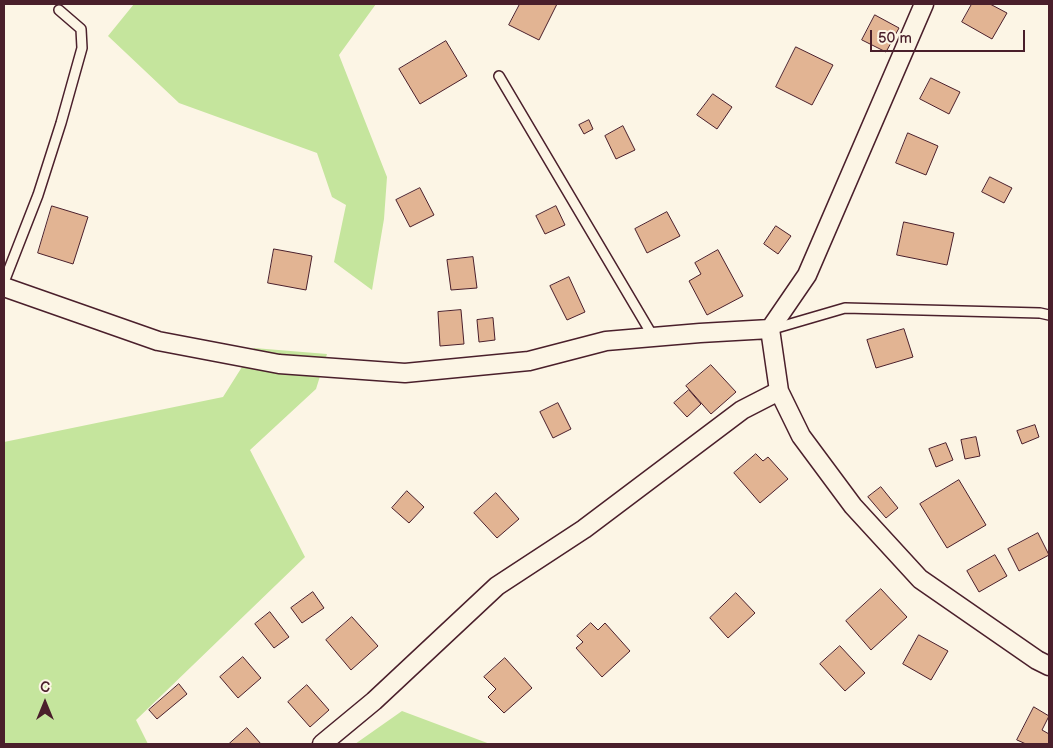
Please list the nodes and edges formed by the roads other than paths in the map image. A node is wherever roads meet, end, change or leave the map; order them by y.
1 (924, 4) edge
2 (59, 10) dead end
3 (498, 76) dead end
4 (4, 282) edge
5 (4, 287) edge
6 (1049, 315) edge
7 (770, 329) junction
8 (654, 338) junction
9 (779, 391) junction
10 (1049, 666) edge
11 (322, 744) edge

1 - 7 street
2 - 4 lane
3 - 8 lane
5 - 8 street
6 - 7 lane
7 - 8 street
7 - 9 street
9 - 10 street
9 - 11 street

